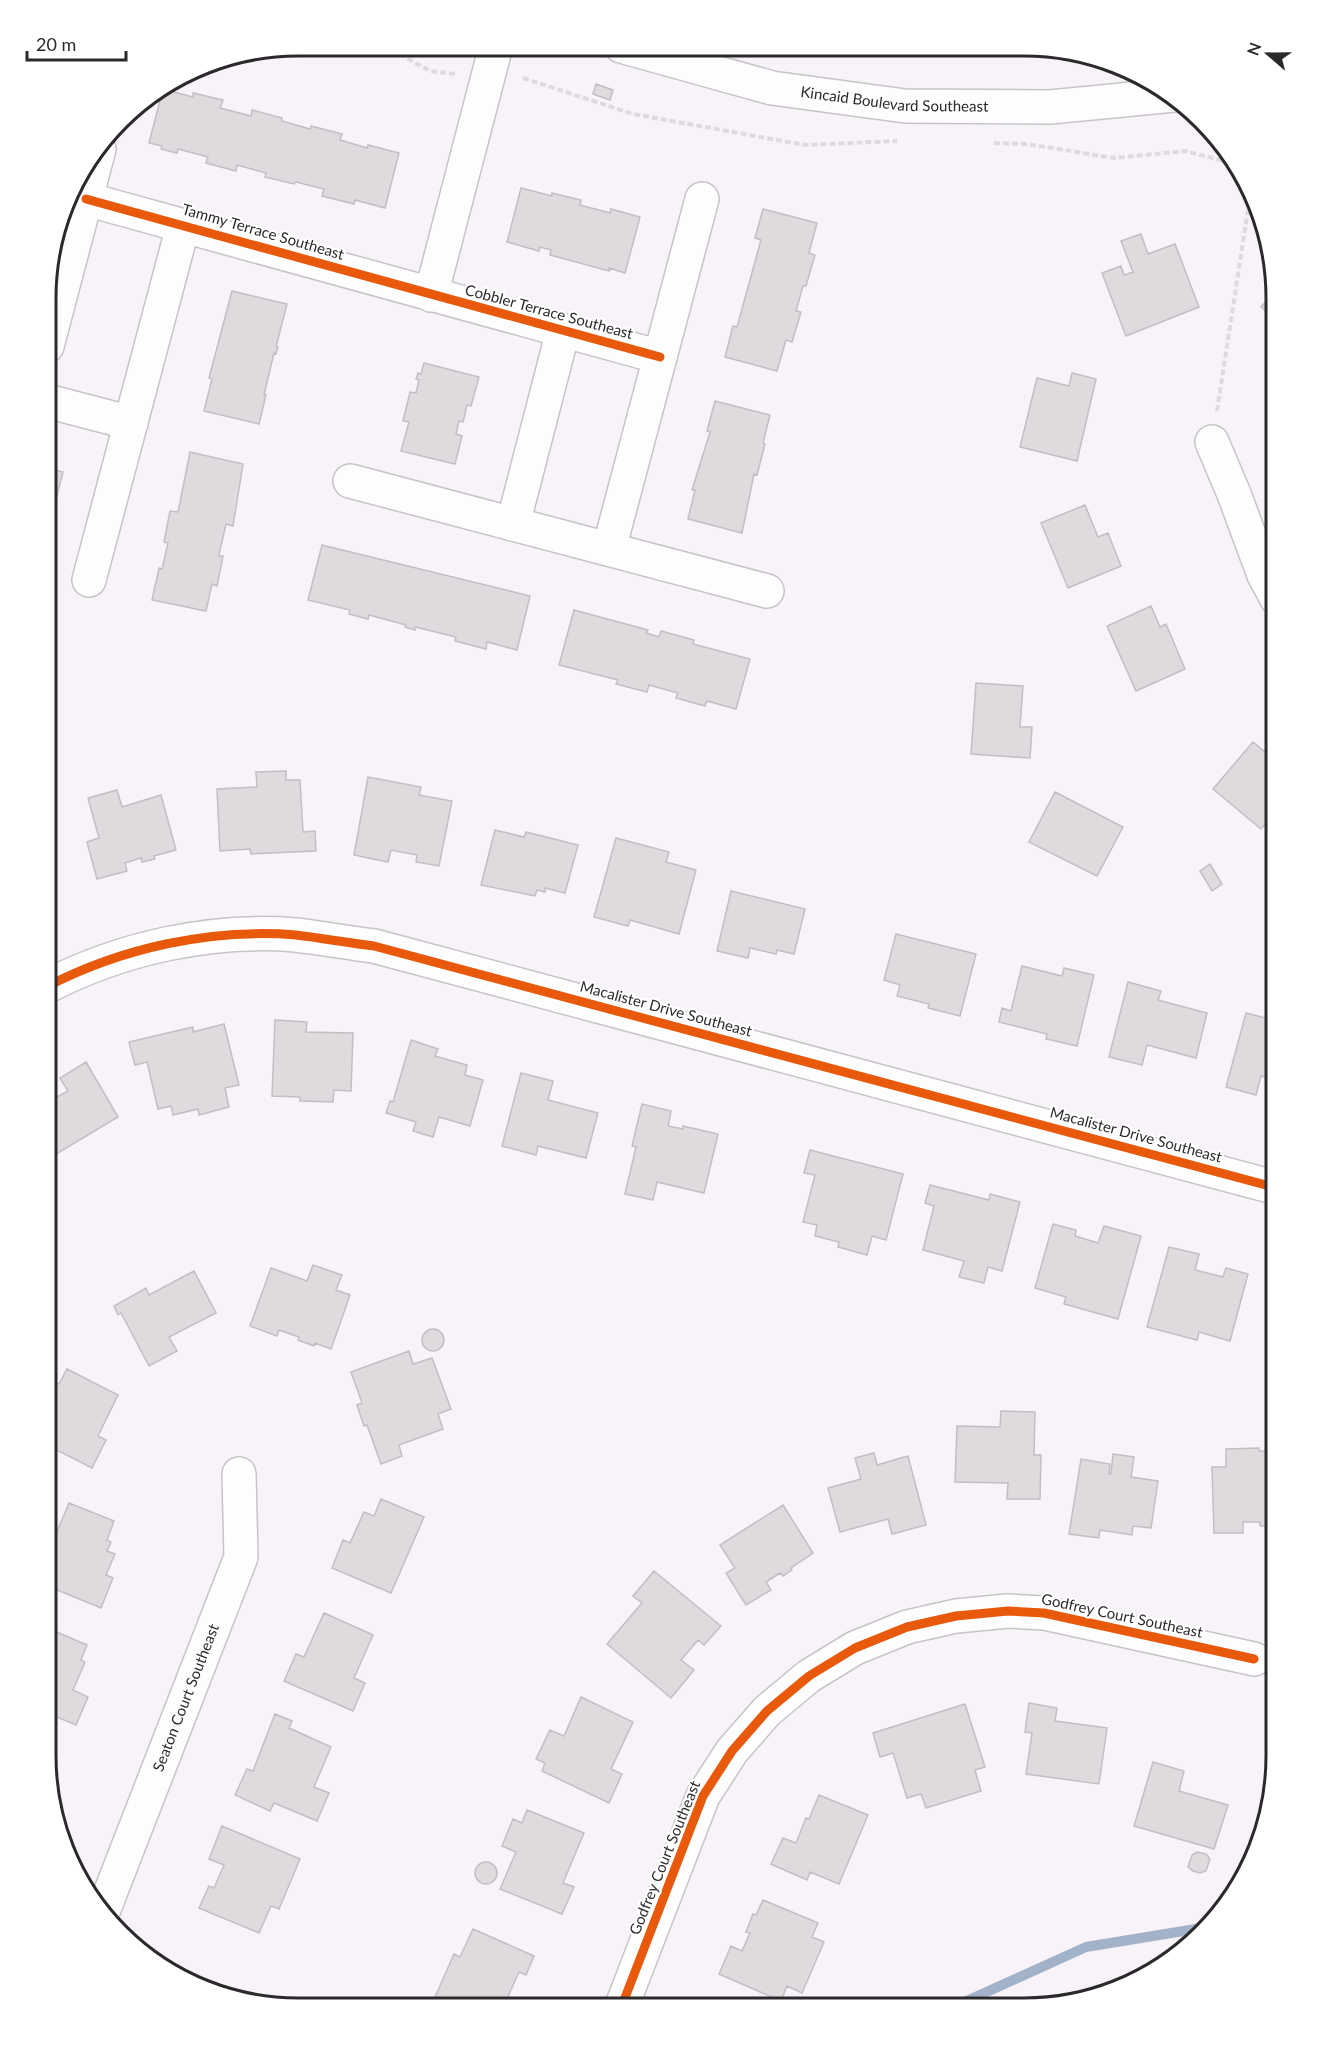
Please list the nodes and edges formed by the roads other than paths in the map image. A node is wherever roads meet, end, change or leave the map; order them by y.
1 (493, 56) edge
2 (657, 56) edge
3 (1160, 96) edge
4 (95, 165) edge
5 (86, 199) junction
6 (702, 199) dead end
7 (183, 226) junction
8 (431, 295) junction
9 (56, 312) edge
10 (563, 331) junction
11 (660, 357) junction
12 (56, 403) edge
13 (131, 423) junction
14 (1212, 442) road end
15 (350, 481) dead end
16 (513, 524) junction
17 (609, 549) junction
18 (1266, 579) edge
19 (89, 580) dead end
20 (767, 591) dead end
21 (56, 982) edge
22 (1266, 1185) edge
23 (239, 1474) dead end
24 (1254, 1659) dead end
25 (106, 1904) edge
26 (625, 1998) edge

1 - 8 street
2 - 3 street, Kincaid Boulevard Southeast
4 - 5 street
5 - 7 street, Tammy Terrace Southeast
5 - 9 street
6 - 11 street
7 - 8 street, Tammy Terrace Southeast
7 - 13 street, Tammy Terrace Southeast
8 - 10 street, Cobbler Terrace Southeast
10 - 11 street, Cobbler Terrace Southeast
10 - 16 street, Cobbler Terrace Southeast
11 - 17 street
12 - 13 street
13 - 19 street, Tammy Terrace Southeast
14 - 18 street
15 - 16 street
16 - 17 street
17 - 20 street
21 - 22 street, Macalister Drive Southeast
23 - 25 street, Seaton Court Southeast
24 - 26 street, Godfrey Court Southeast

